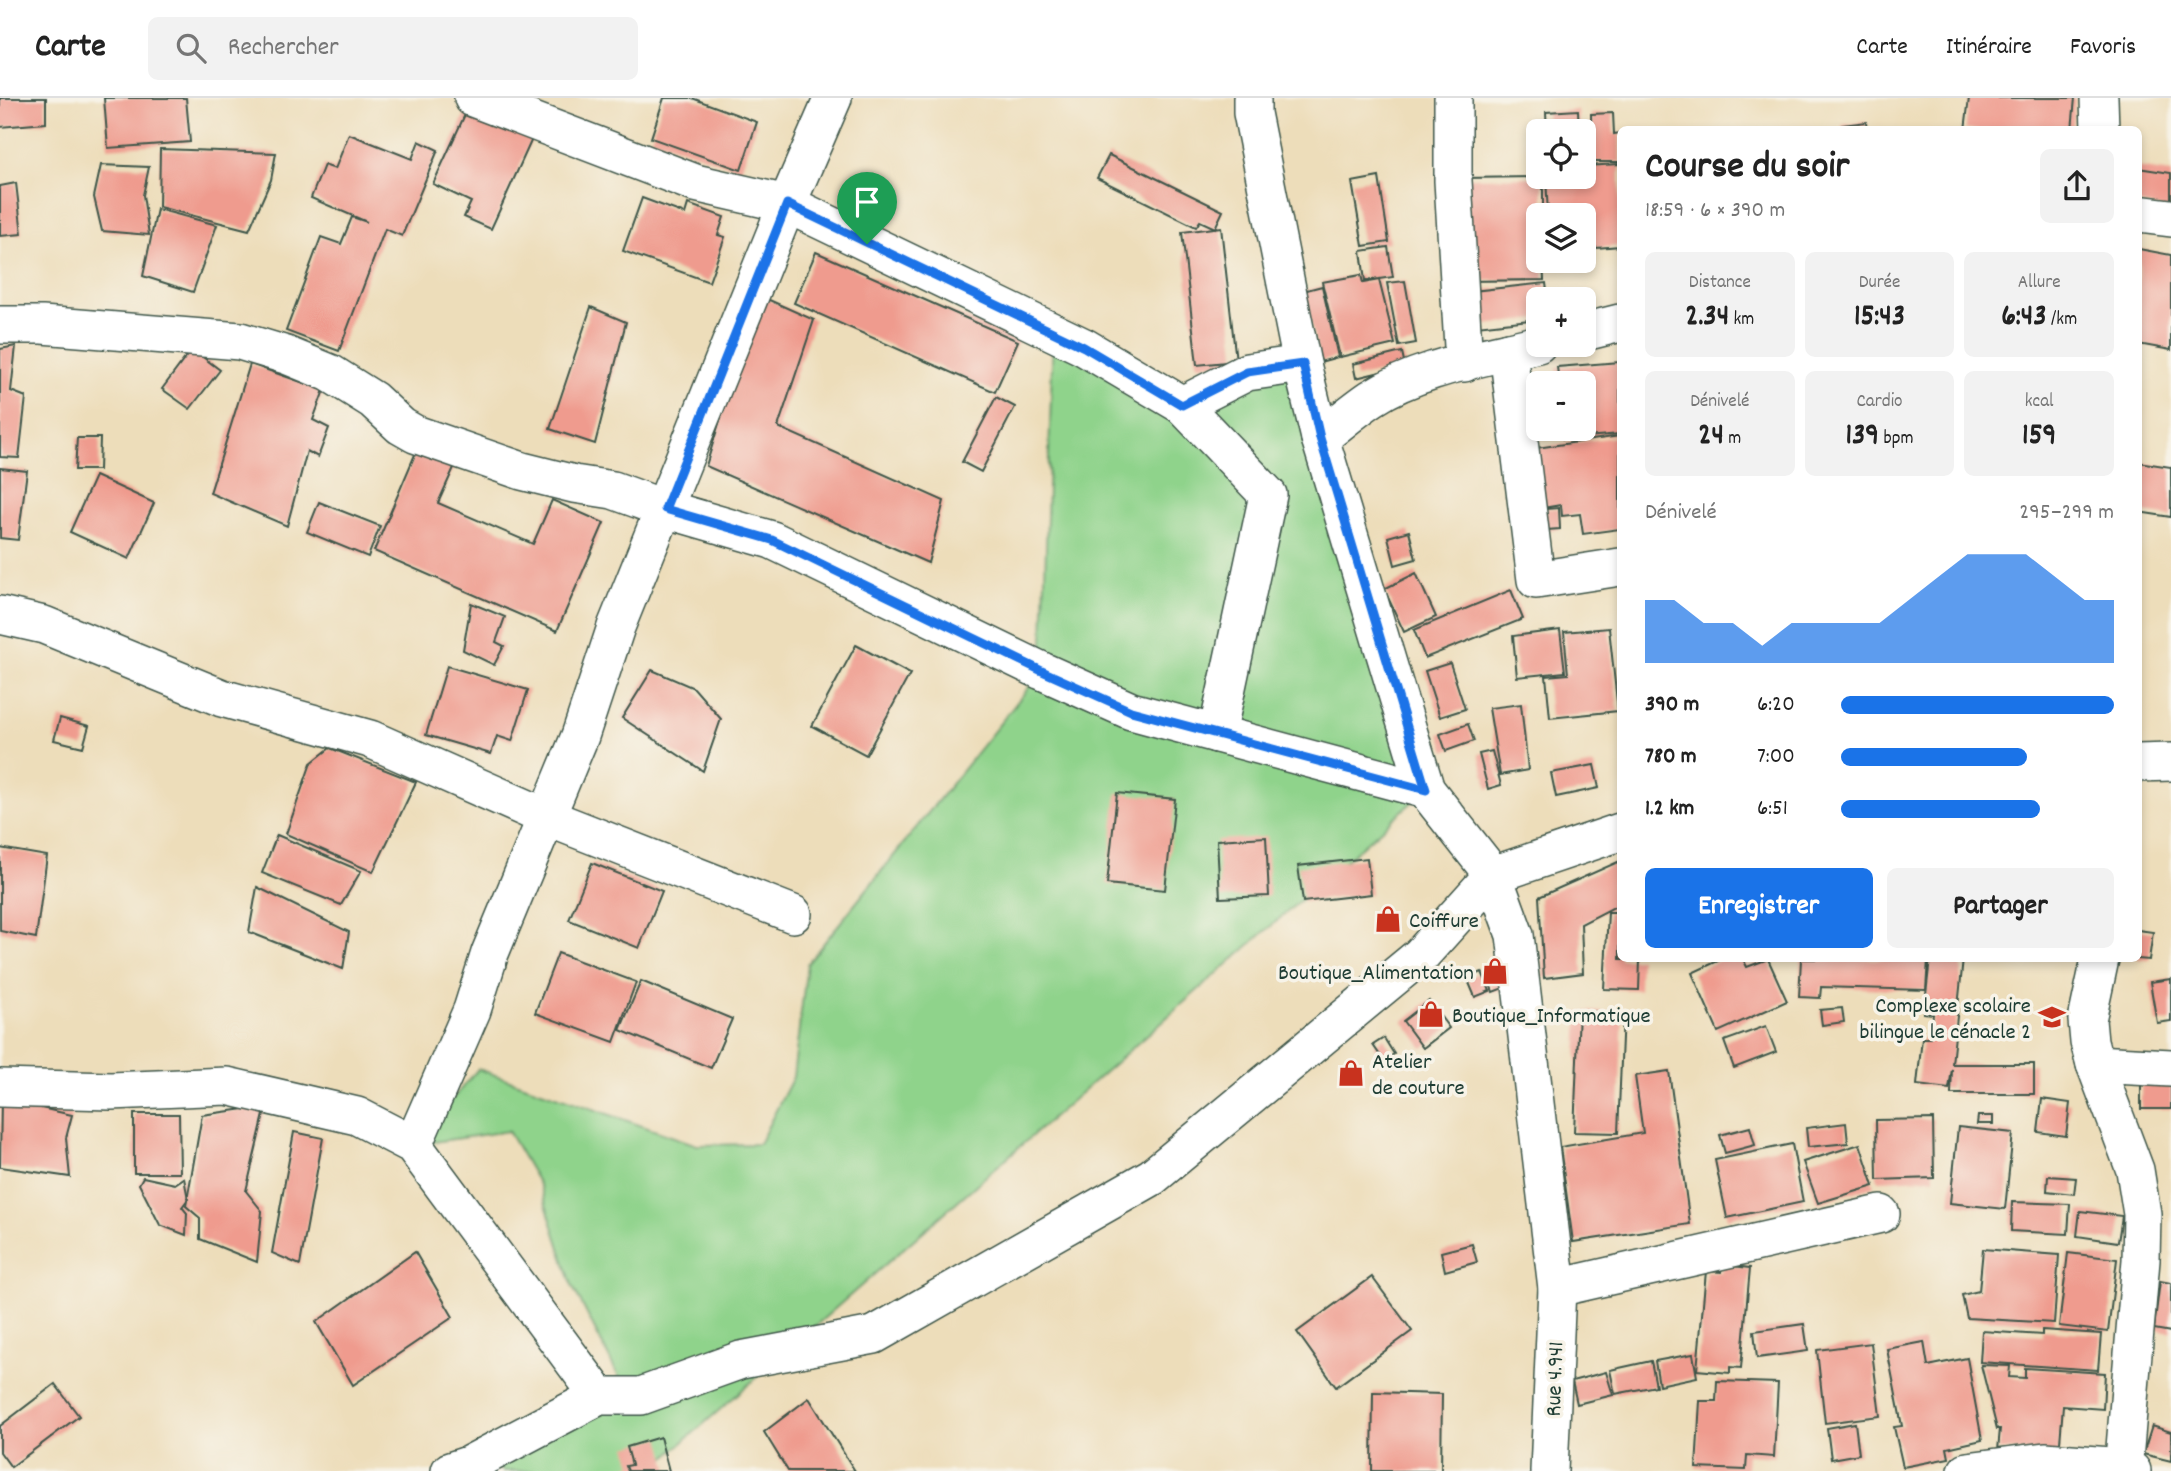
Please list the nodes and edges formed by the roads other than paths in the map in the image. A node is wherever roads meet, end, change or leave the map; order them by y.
1 (473, 98) edge
2 (833, 98) edge
3 (1252, 98) edge
4 (1453, 98) edge
5 (2099, 98) edge
6 (2100, 126) edge
7 (787, 204) junction
8 (2142, 214) edge
9 (2171, 218) edge
10 (1617, 324) edge
11 (0, 325) edge
12 (1596, 329) edge
13 (1523, 348) edge
14 (1464, 363) junction
15 (1303, 364) junction
16 (1182, 405) junction
17 (1320, 438) junction
18 (665, 509) junction
19 (1617, 567) edge
20 (0, 615) edge
21 (1217, 734) junction
22 (2171, 762) edge
23 (2142, 763) edge
24 (1426, 790) junction
25 (546, 817) junction
26 (1617, 833) edge
27 (1493, 875) junction
28 (793, 914) dead end
29 (2099, 962) edge
30 (2095, 1064) junction
31 (2171, 1068) edge
32 (0, 1088) edge
33 (413, 1145) junction
34 (1881, 1214) dead end
35 (1557, 1288) junction
36 (599, 1396) junction
37 (465, 1469) edge
38 (2126, 1470) edge
39 (1549, 1471) edge
40 (1967, 1471) edge

1 - 7 street
2 - 7 street
3 - 15 street
4 - 14 street
5 - 6 street
7 - 16 street
7 - 18 street
8 - 9 street
10 - 12 street
11 - 18 street
13 - 14 street
13 - 19 street
14 - 17 street
15 - 16 street
15 - 17 street
16 - 21 street
17 - 24 street
18 - 21 street
18 - 25 street
20 - 25 street
21 - 24 street
22 - 23 street
24 - 27 street, Rue 4.941
25 - 28 street
25 - 33 street
26 - 27 street
27 - 35 street, Rue 4.941
27 - 36 street
29 - 30 street
30 - 31 street
30 - 38 street
32 - 33 street
33 - 36 street
34 - 35 street
35 - 39 street, Rue 4.941
36 - 37 street
38 - 40 street

